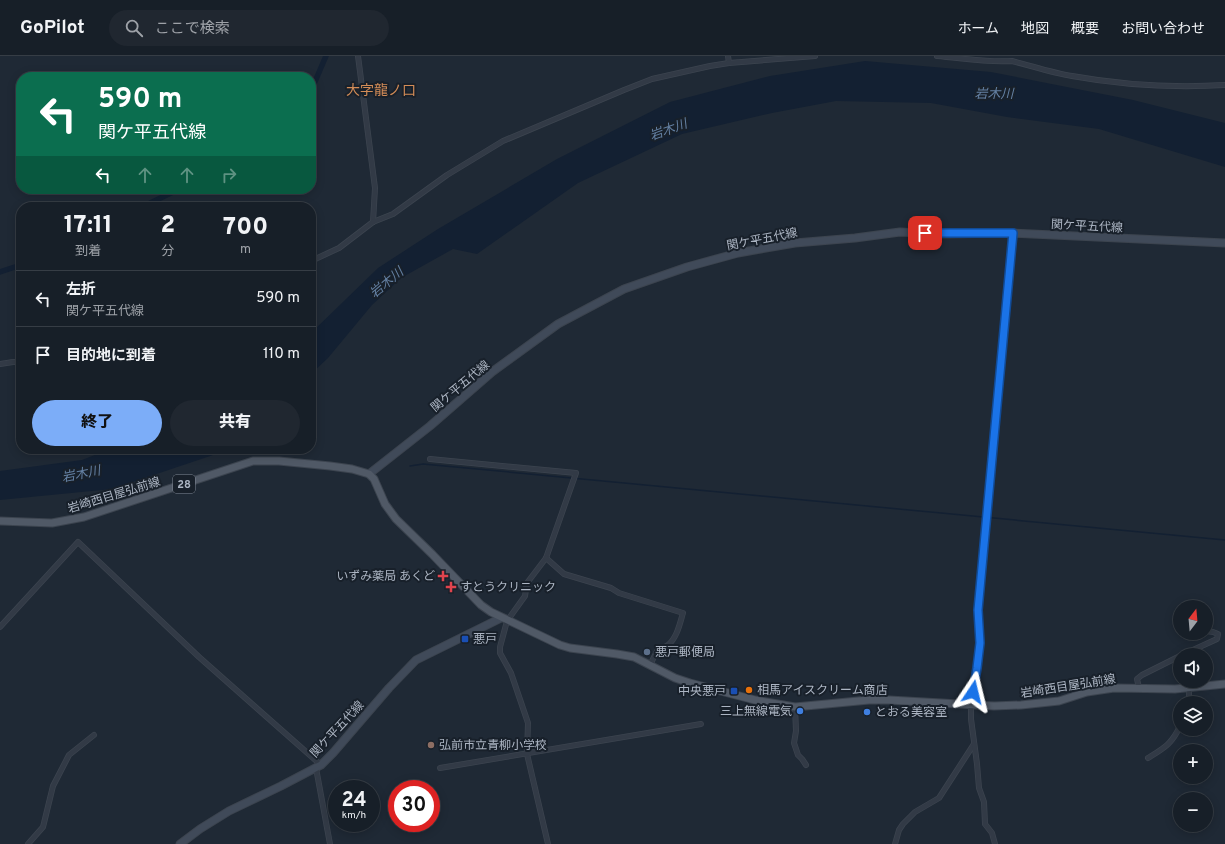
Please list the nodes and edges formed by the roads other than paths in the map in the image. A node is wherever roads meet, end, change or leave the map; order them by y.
1 (358, 56) edge
2 (728, 56) edge
3 (815, 56) edge
4 (937, 56) edge
5 (1007, 56) edge
6 (761, 58) edge
7 (1012, 61) junction
8 (729, 63) junction
9 (1225, 85) edge
10 (374, 222) junction
11 (1013, 233) junction
12 (1225, 243) edge
13 (316, 259) edge
14 (16, 362) edge
15 (0, 364) edge
16 (430, 459) dead end
17 (369, 474) junction
18 (0, 522) edge
19 (546, 558) junction
20 (504, 619) junction
21 (0, 627) edge
22 (1213, 632) edge
23 (1198, 648) edge
24 (1173, 660) edge
25 (650, 665) junction
26 (1225, 684) edge
27 (1213, 685) edge
28 (1139, 688) junction
29 (1189, 688) joint
30 (1189, 696) edge
31 (971, 705) junction
32 (796, 707) junction
33 (701, 724) dead end
34 (94, 735) dead end
35 (1175, 736) edge
36 (974, 744) junction
37 (527, 754) junction
38 (1148, 758) dead end
39 (806, 765) dead end
40 (318, 766) junction
41 (440, 768) dead end
42 (28, 844) edge
43 (180, 844) edge
44 (330, 844) edge
45 (548, 844) edge
46 (895, 844) edge
47 (995, 844) edge

1 - 10 street
2 - 8 street
3 - 6 street
4 - 7 street
5 - 7 street
6 - 8 street
7 - 9 street
8 - 10 street
10 - 13 street
11 - 12 main road, 関ケ平五代線
11 - 17 main road, 関ケ平五代線
11 - 31 street
14 - 15 street
16 - 19 street
17 - 18 main road, 岩崎西目屋弘前線 / 28
17 - 20 main road, 岩崎西目屋弘前線
19 - 20 street
19 - 25 street
20 - 25 main road, 岩崎西目屋弘前線
20 - 37 street
20 - 40 main road, 関ケ平五代線
21 - 40 street
22 - 23 street
24 - 28 street
25 - 32 main road, 岩崎西目屋弘前線
26 - 27 main road, 岩崎西目屋弘前線
28 - 29 main road, 岩崎西目屋弘前線
28 - 31 main road, 岩崎西目屋弘前線
29 - 30 street
31 - 32 main road, 岩崎西目屋弘前線
31 - 36 street
32 - 39 street
33 - 37 street
34 - 42 street
35 - 38 street
36 - 46 street
36 - 47 street
37 - 41 street
37 - 45 street
40 - 43 main road, 関ケ平五代線
40 - 44 street

